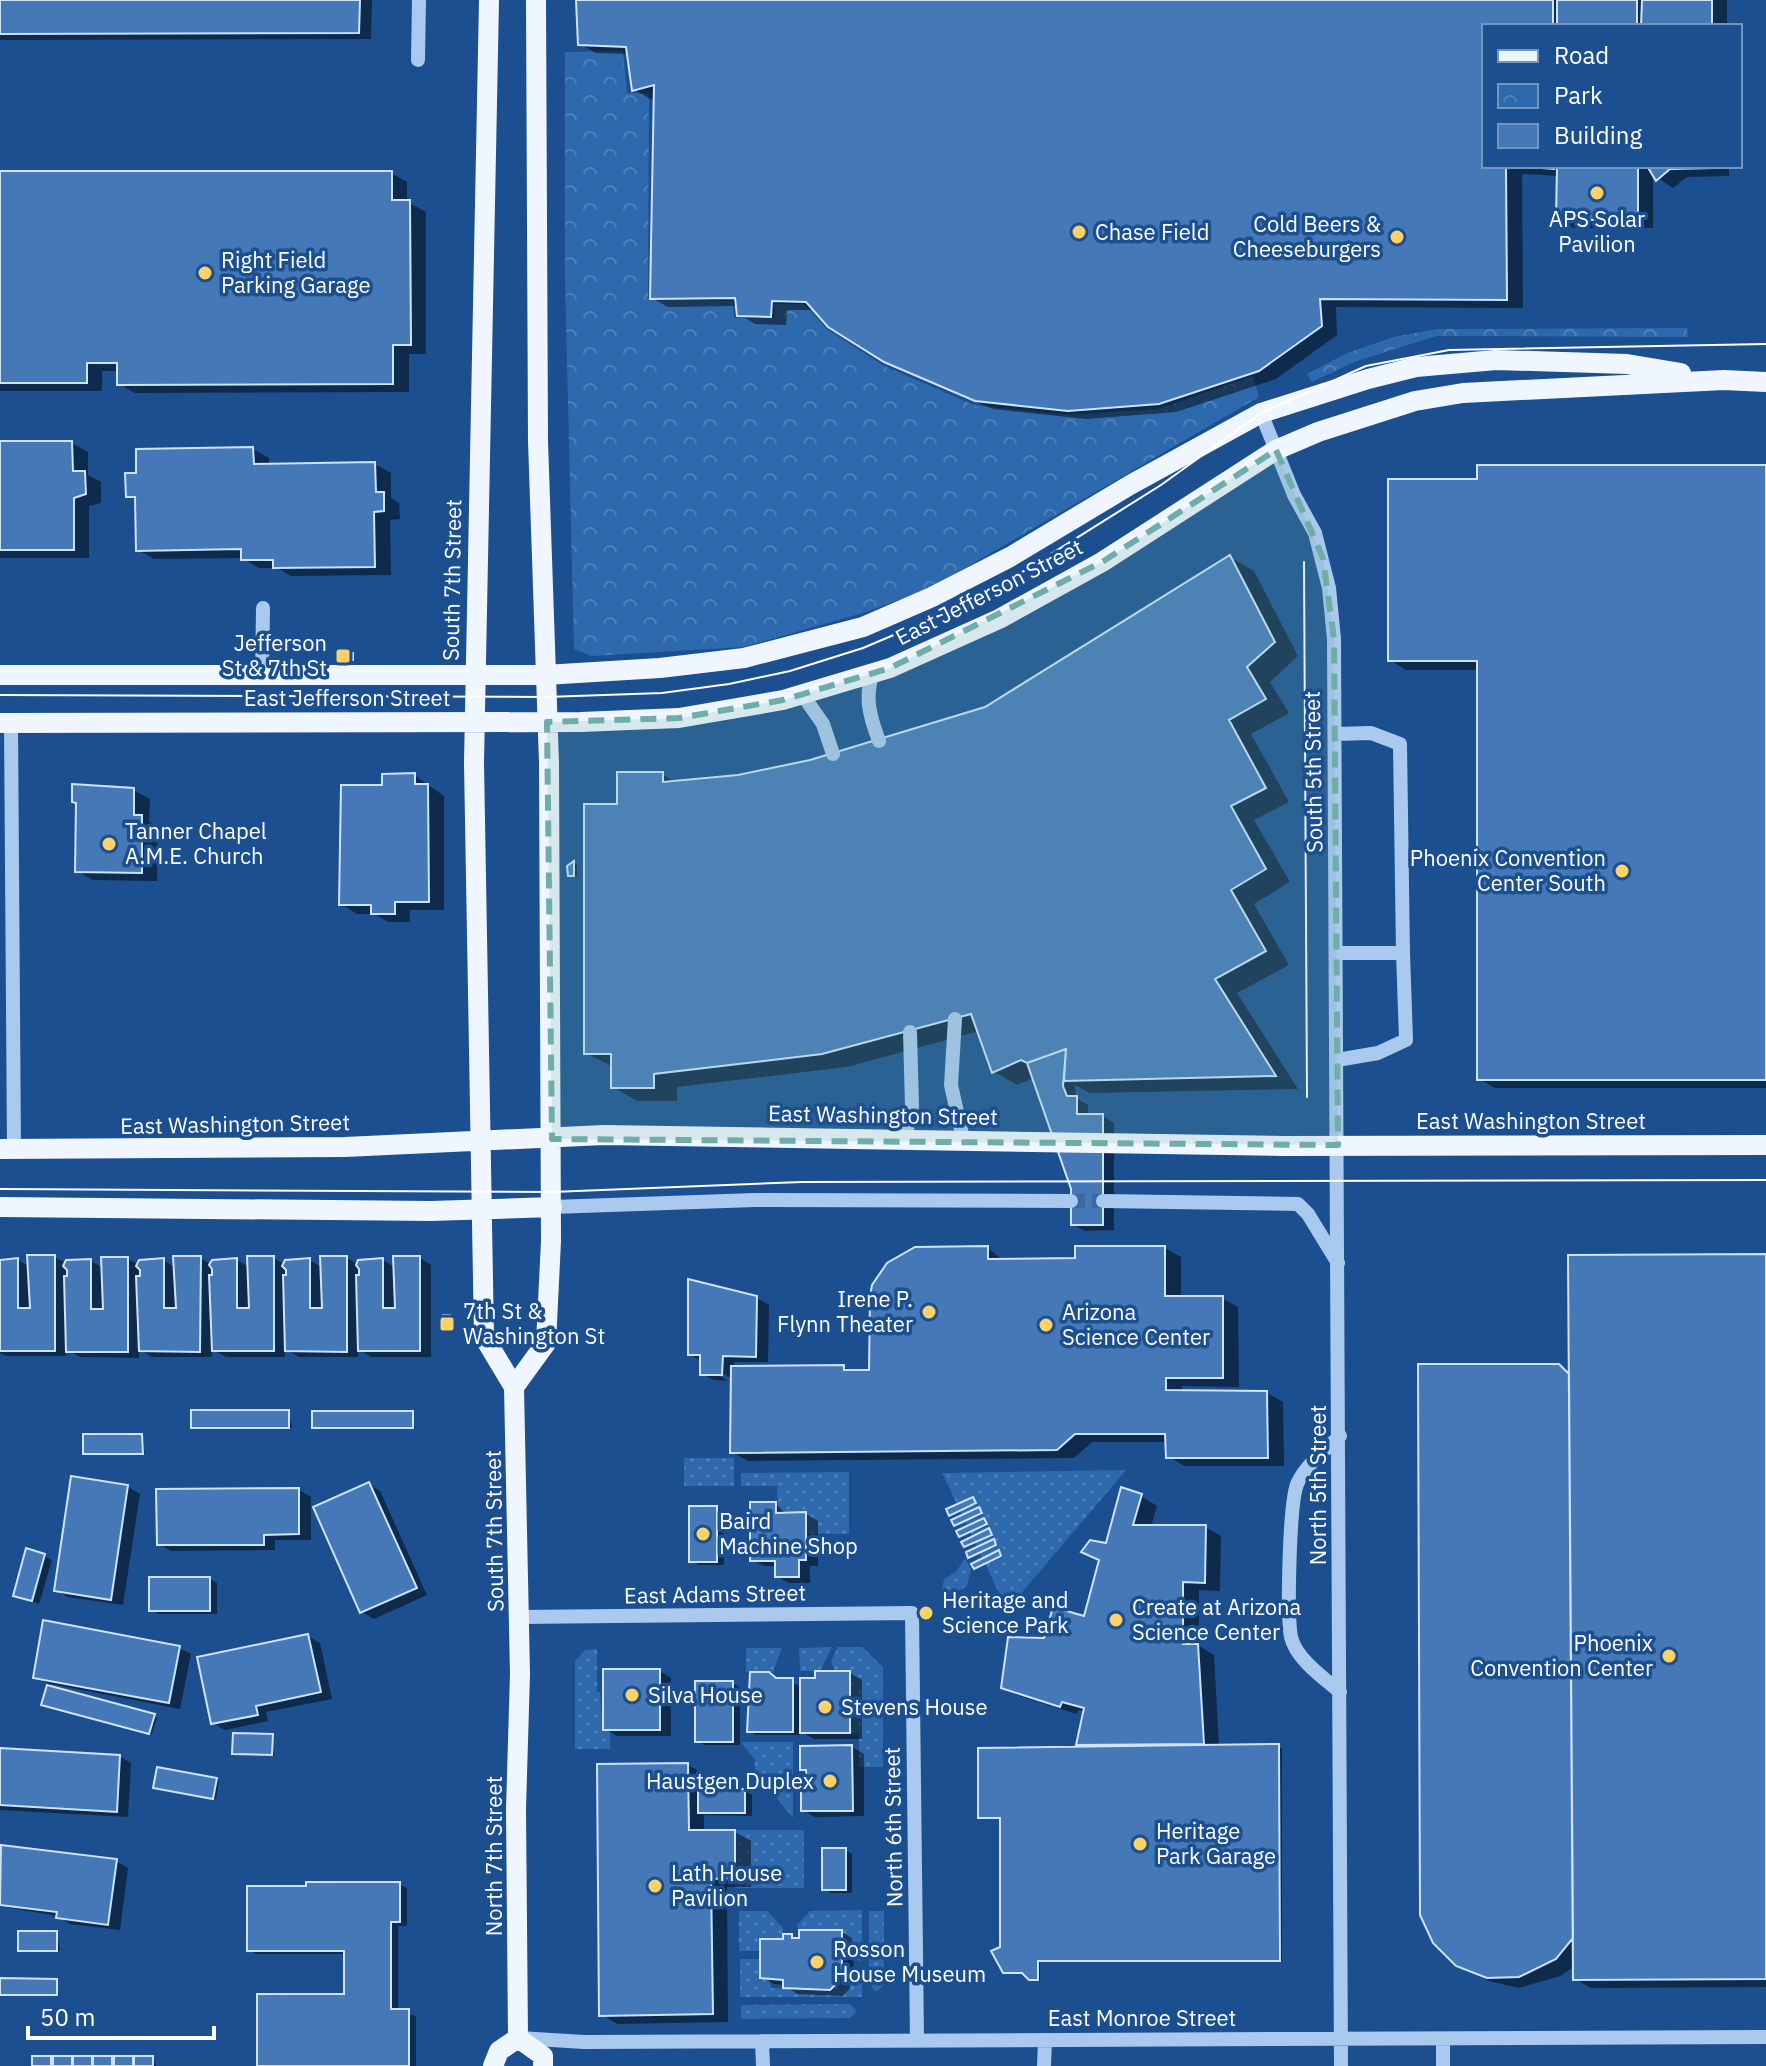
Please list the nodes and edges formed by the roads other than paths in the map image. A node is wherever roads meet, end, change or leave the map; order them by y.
1 (419, 0) edge
2 (489, 0) edge
3 (536, 0) edge
4 (418, 60) dead end
5 (1724, 380) junction
6 (1766, 382) edge
7 (1261, 413) junction
8 (1276, 450) junction
9 (263, 608) dead end
10 (873, 673) junction
11 (0, 675) edge
12 (545, 675) junction
13 (262, 676) junction
14 (474, 676) junction
15 (802, 694) junction
16 (474, 722) junction
17 (547, 722) junction
18 (6, 723) edge
19 (1335, 734) junction
20 (879, 741) dead end
21 (833, 754) dead end
22 (1337, 953) junction
23 (1403, 953) junction
24 (955, 1019) dead end
25 (910, 1032) dead end
26 (1337, 1060) junction
27 (552, 1139) junction
28 (905, 1139) junction
29 (963, 1139) junction
30 (480, 1143) junction
31 (1338, 1145) junction
32 (1766, 1145) edge
33 (5, 1150) edge
34 (1071, 1201) tunnel mouth
35 (1103, 1201) tunnel mouth
36 (0, 1207) edge
37 (552, 1207) junction
38 (482, 1209) junction
39 (1339, 1264) junction
40 (514, 1387) junction
41 (1340, 1436) junction
42 (912, 1613) joint
43 (519, 1617) junction
44 (520, 1674) joint
45 (1340, 1692) junction
46 (1766, 2037) edge
47 (518, 2038) junction
48 (1342, 2039) junction
49 (1443, 2039) junction
50 (917, 2040) junction
51 (1045, 2040) junction
52 (762, 2041) junction
53 (493, 2066) edge
54 (543, 2066) edge
55 (763, 2066) edge
56 (1044, 2066) edge
57 (1341, 2066) edge
58 (1443, 2066) edge

1 - 4 street
2 - 14 main road, South 7th Street
3 - 12 main road
5 - 6 main road, East Jefferson Street
5 - 7 main road, East Jefferson Street
5 - 8 main road, East Jefferson Street
7 - 8 street, South 5th Street
7 - 12 main road, East Jefferson Street
8 - 10 main road, East Jefferson Street
8 - 19 street, South 5th Street
9 - 13 street
10 - 15 main road, East Jefferson Street
10 - 20 street
11 - 13 main road, East Jefferson Street
12 - 14 main road, East Jefferson Street
12 - 17 main road
13 - 14 main road, East Jefferson Street
14 - 16 main road, South 7th Street
15 - 17 main road, East Jefferson Street
15 - 21 street
16 - 17 main road, East Jefferson Street
16 - 18 main road, East Jefferson Street
16 - 30 main road, South 7th Street
17 - 27 main road
18 - 33 street
19 - 22 street, South 5th Street
19 - 23 street
22 - 23 street
22 - 26 street, South 5th Street
23 - 26 street
24 - 29 street
25 - 28 street
26 - 31 street, South 5th Street
27 - 28 main road, East Washington Street
27 - 30 main road, East Washington Street
27 - 37 main road
28 - 29 main road, East Washington Street
29 - 31 main road, East Washington Street
30 - 33 main road, East Washington Street
30 - 38 main road, South 7th Street
31 - 32 main road, East Washington Street
31 - 39 street, North 5th Street
34 - 37 street
35 - 39 street
36 - 38 main road
37 - 38 main road
37 - 40 main road
38 - 40 main road
39 - 41 street, North 5th Street
40 - 43 main road, South 7th Street
41 - 45 street, North 5th Street
41 - 45 street
42 - 43 street, East Adams Street
42 - 50 street, North 6th Street
43 - 44 main road, South 7th Street
44 - 47 main road, North 7th Street
45 - 48 street, North 5th Street
46 - 49 street, East Monroe Street
47 - 52 street, East Monroe Street
47 - 53 main road
47 - 54 main road
48 - 49 street, East Monroe Street
48 - 51 street, East Monroe Street
48 - 57 street, North 5th Street
49 - 58 street
50 - 51 street, East Monroe Street
50 - 52 street, East Monroe Street
51 - 56 street
52 - 55 street

